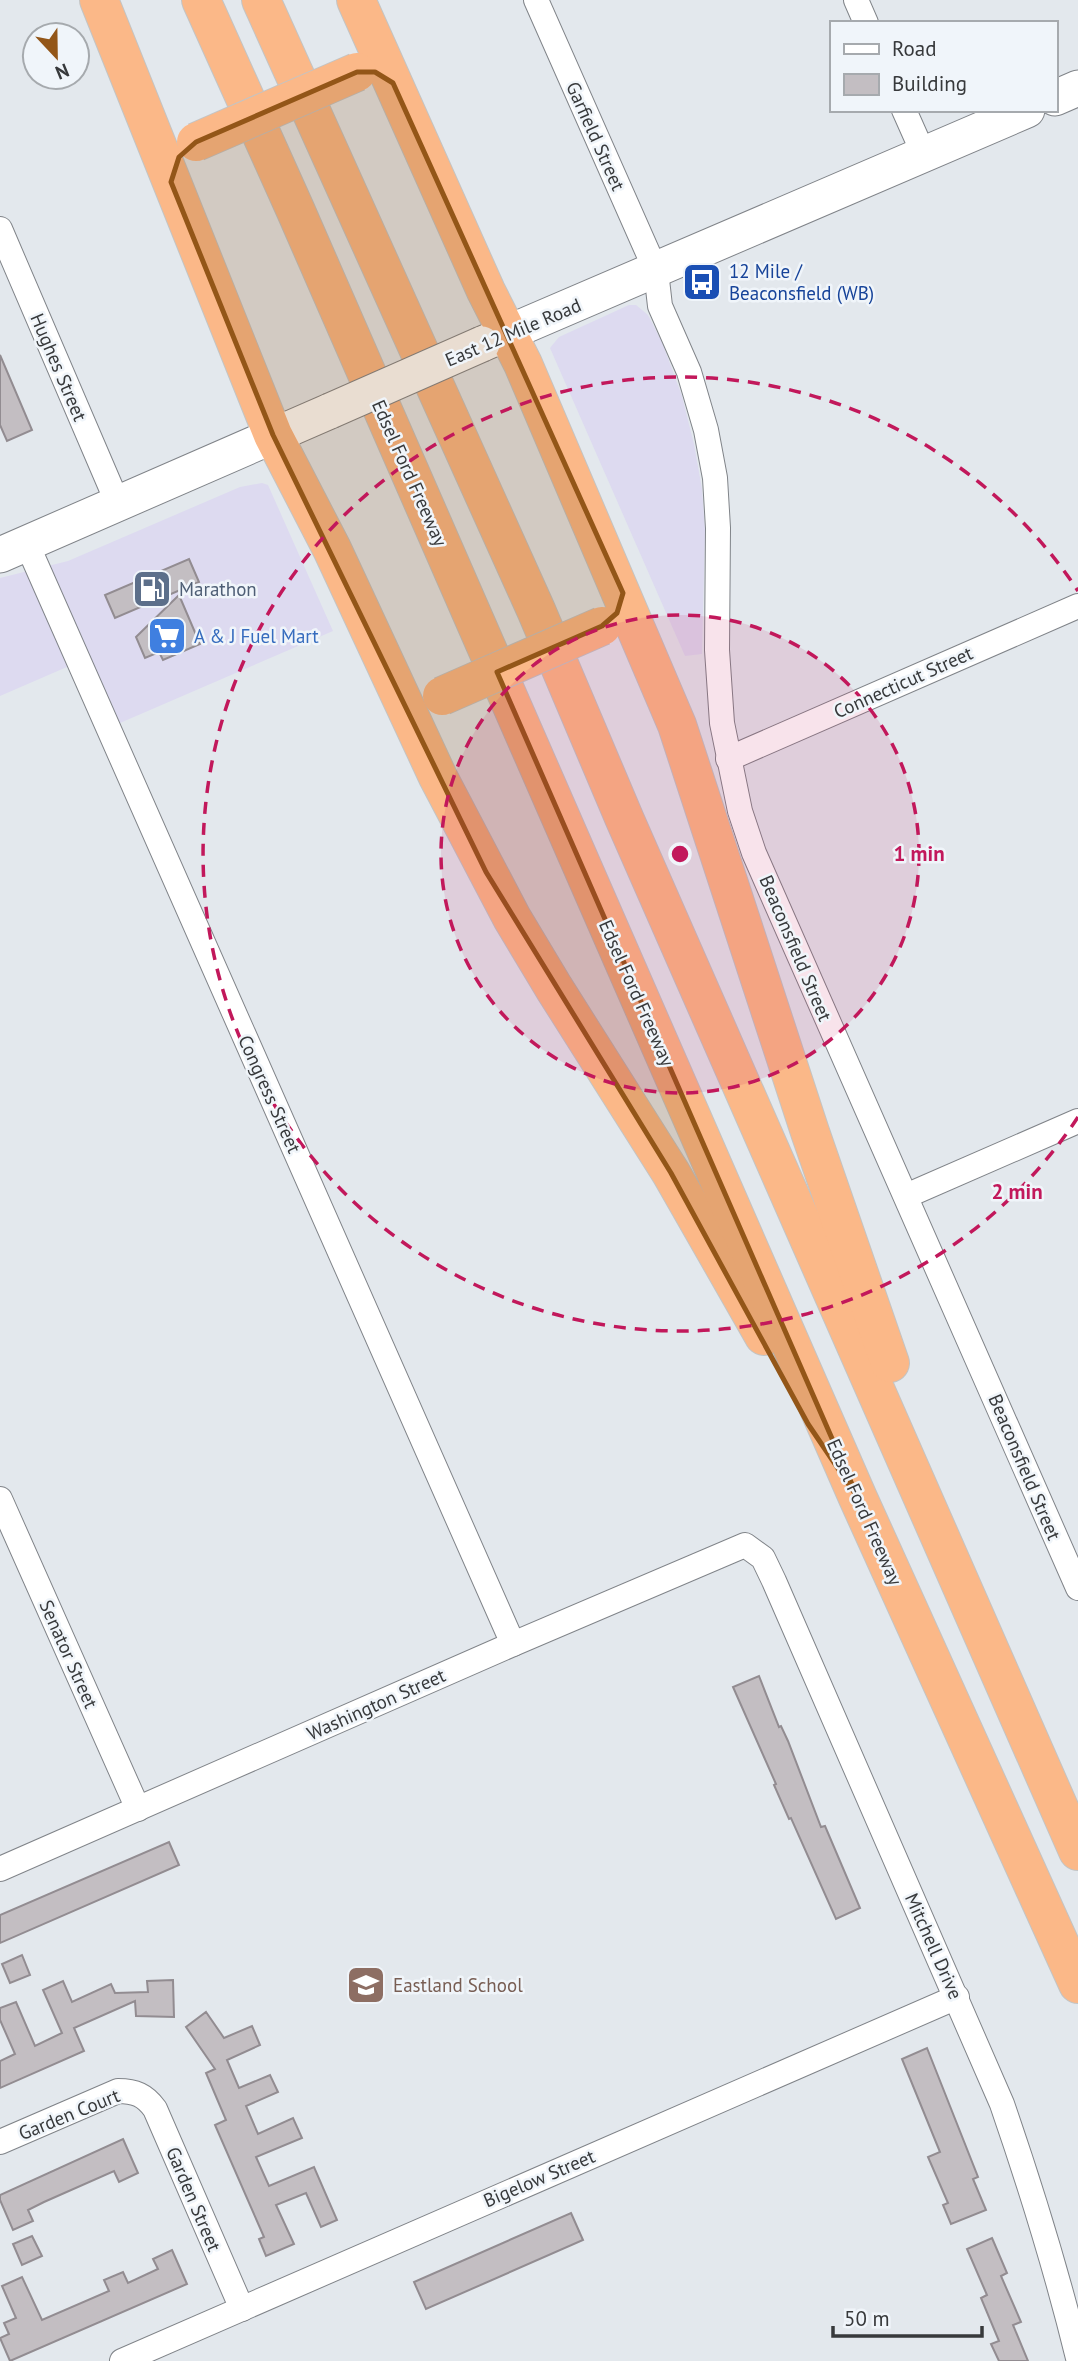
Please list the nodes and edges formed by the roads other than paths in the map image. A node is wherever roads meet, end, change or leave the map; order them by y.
1 (99, 0) edge
2 (201, 0) edge
3 (261, 0) edge
4 (356, 0) edge
5 (536, 0) edge
6 (856, 0) edge
7 (865, 21) edge
8 (393, 83) junction
9 (1078, 88) edge
10 (1057, 97) edge
11 (905, 112) edge
12 (1022, 112) edge
13 (924, 155) junction
14 (171, 182) junction
15 (0, 229) edge
16 (656, 271) junction
17 (495, 339) junction
18 (273, 435) junction
19 (118, 504) junction
20 (13, 550) edge
21 (623, 593) junction
22 (1078, 606) edge
23 (397, 691) junction
24 (728, 759) junction
25 (1078, 1121) edge
26 (906, 1196) junction
27 (858, 1498) junction
28 (0, 1499) edge
29 (754, 1549) joint
30 (1078, 1588) edge
31 (513, 1644) junction
32 (138, 1810) junction
33 (1077, 1849) edge
34 (0, 1869) edge
35 (1078, 1984) edge
36 (957, 1997) junction
37 (139, 2094) joint
38 (0, 2142) edge
39 (242, 2309) junction
40 (1078, 2358) edge
41 (122, 2361) edge

1 - 14 highway
2 - 27 highway, Edsel Ford Freeway
3 - 33 highway
4 - 8 highway
5 - 16 street, Garfield Street
6 - 7 street
8 - 14 highway, bridge
8 - 17 highway
9 - 10 main road
11 - 13 street
12 - 13 main road, East 12 Mile Road
13 - 16 main road, East 12 Mile Road
14 - 18 highway
15 - 19 street, Hughes Street
16 - 17 main road, East 12 Mile Road
16 - 24 street, Beaconsfield Street
17 - 18 main road, East 12 Mile Road, bridge
17 - 21 highway
18 - 19 main road, East 12 Mile Road
18 - 23 highway
19 - 20 main road, East 12 Mile Road
20 - 31 street, Congress Street
21 - 23 highway, bridge
21 - 33 highway
22 - 24 street, Connecticut Street
23 - 27 highway
24 - 26 street, Beaconsfield Street
25 - 26 street
26 - 30 street, Beaconsfield Street
27 - 35 highway, Edsel Ford Freeway
28 - 32 street, Senator Street
29 - 31 street, Washington Street
29 - 36 street, Mitchell Drive
31 - 32 street, Washington Street
32 - 34 street, Washington Street
36 - 39 street, Bigelow Street
36 - 40 street, Mitchell Drive
37 - 38 street, Garden Court
37 - 39 street, Garden Street
39 - 41 street, Bigelow Street

